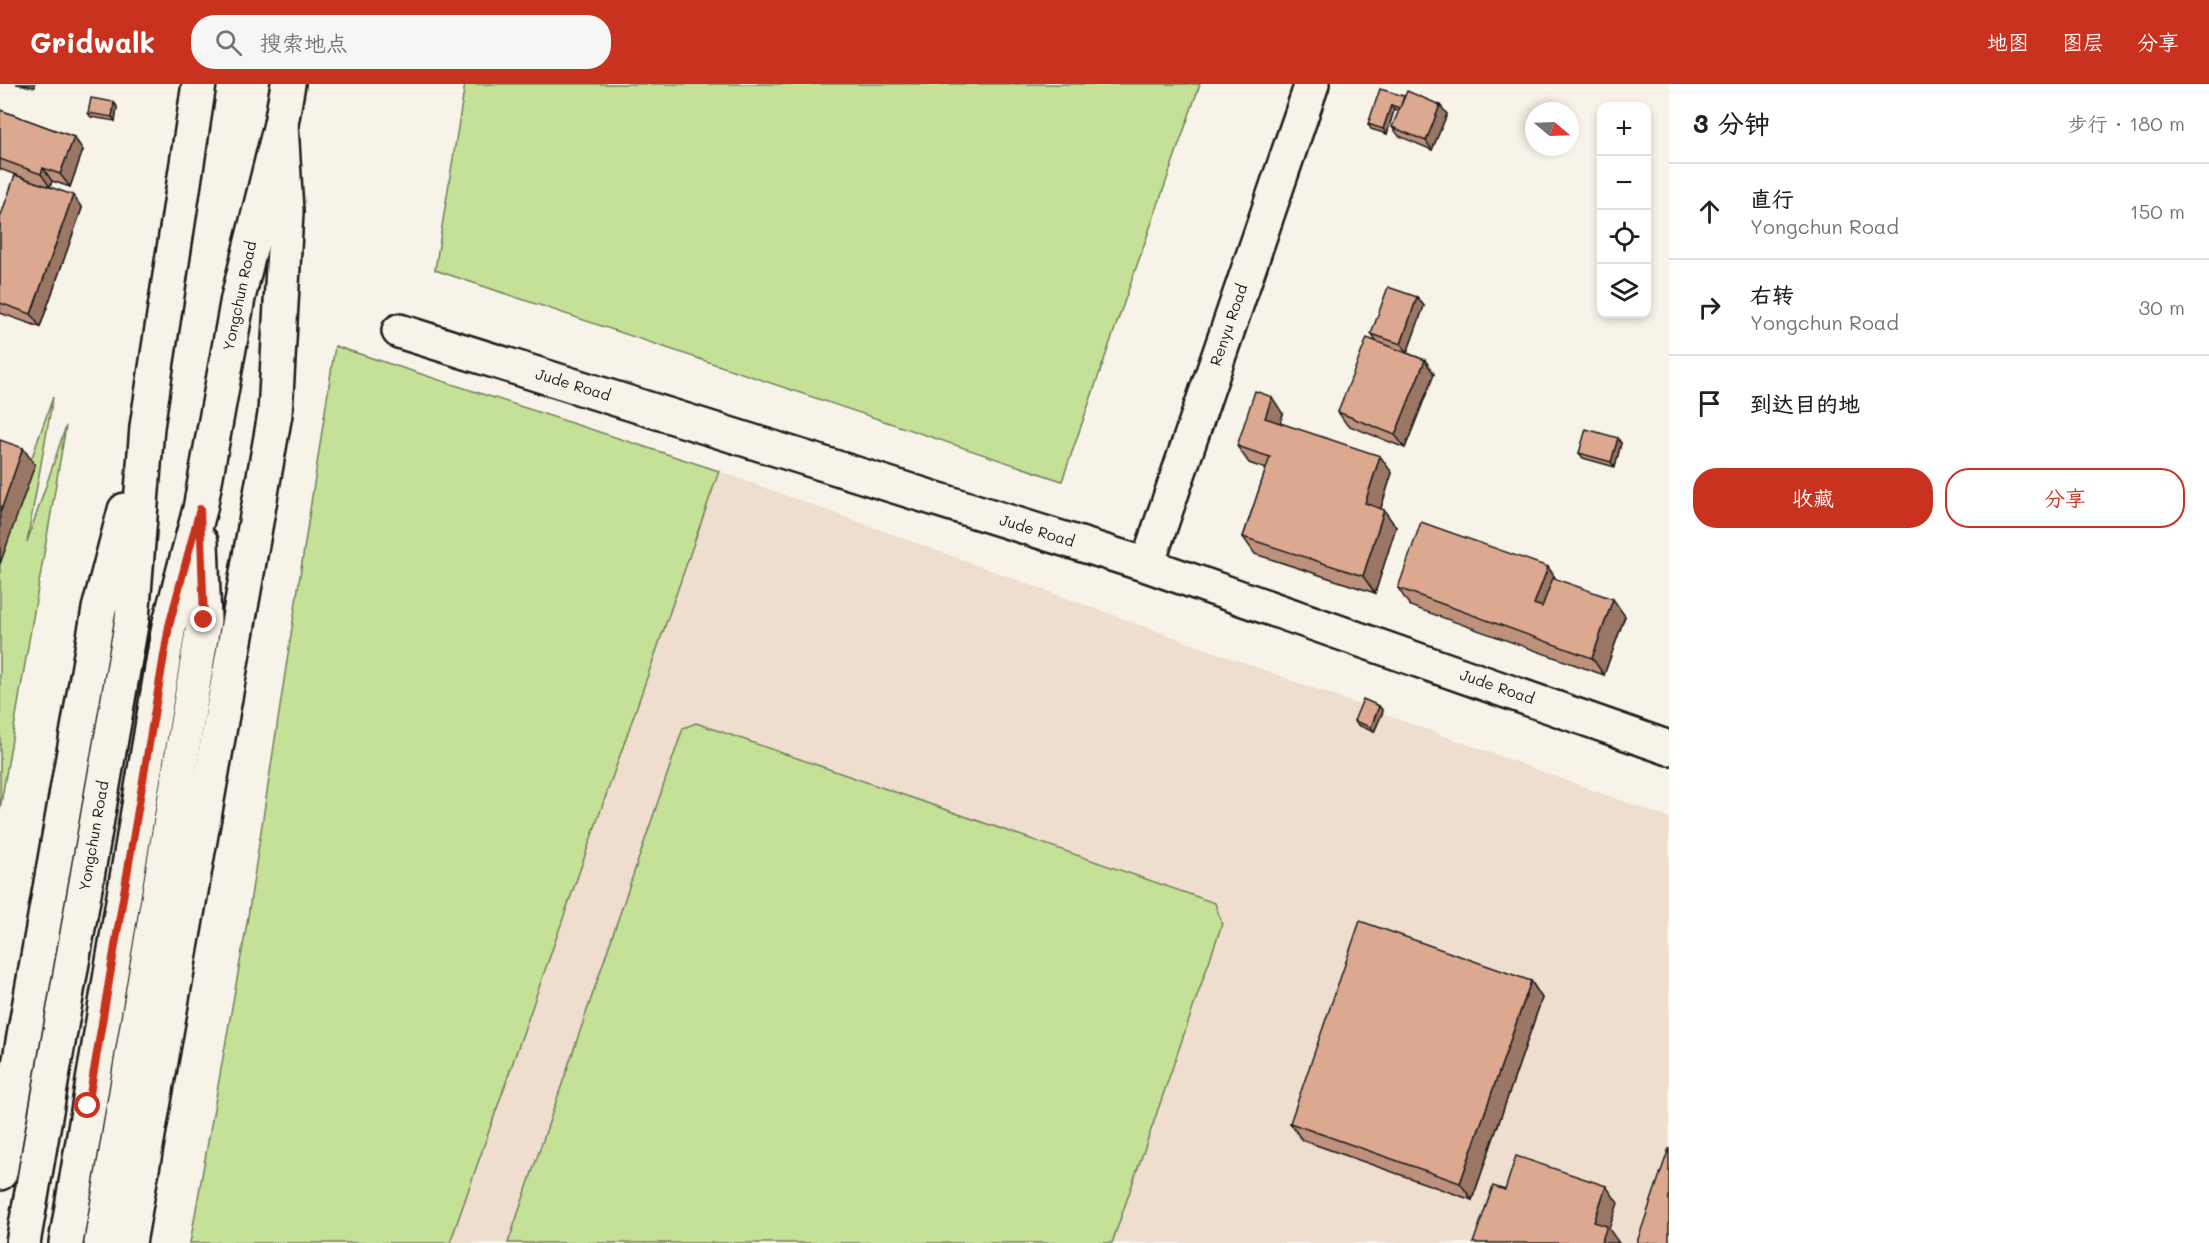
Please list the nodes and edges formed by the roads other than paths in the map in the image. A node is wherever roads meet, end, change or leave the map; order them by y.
1 (199, 84) edge
2 (288, 84) edge
3 (1312, 84) edge
4 (281, 124) junction
5 (399, 331) dead end
6 (147, 427) junction
7 (200, 509) junction
8 (1147, 565) junction
9 (1669, 748) edge
10 (18, 1070) junction
11 (0, 1121) edge
12 (0, 1173) edge
13 (23, 1243) edge
14 (66, 1243) edge
15 (101, 1243) edge
16 (129, 1243) edge

1 - 6 main road, Yongchun Road
2 - 4 main road, Yongchun Road
3 - 8 main road, Renyu Road
4 - 7 main road, Yongchun Road
4 - 16 main road
5 - 8 main road, Jude Road
6 - 10 main road, Yongchun Road
6 - 13 main road, Yongchun Road
7 - 14 main road, Yongchun Road
7 - 15 main road, Yongchun Road
8 - 9 main road, Jude Road
10 - 11 main road
10 - 12 main road, Yongchun Road

